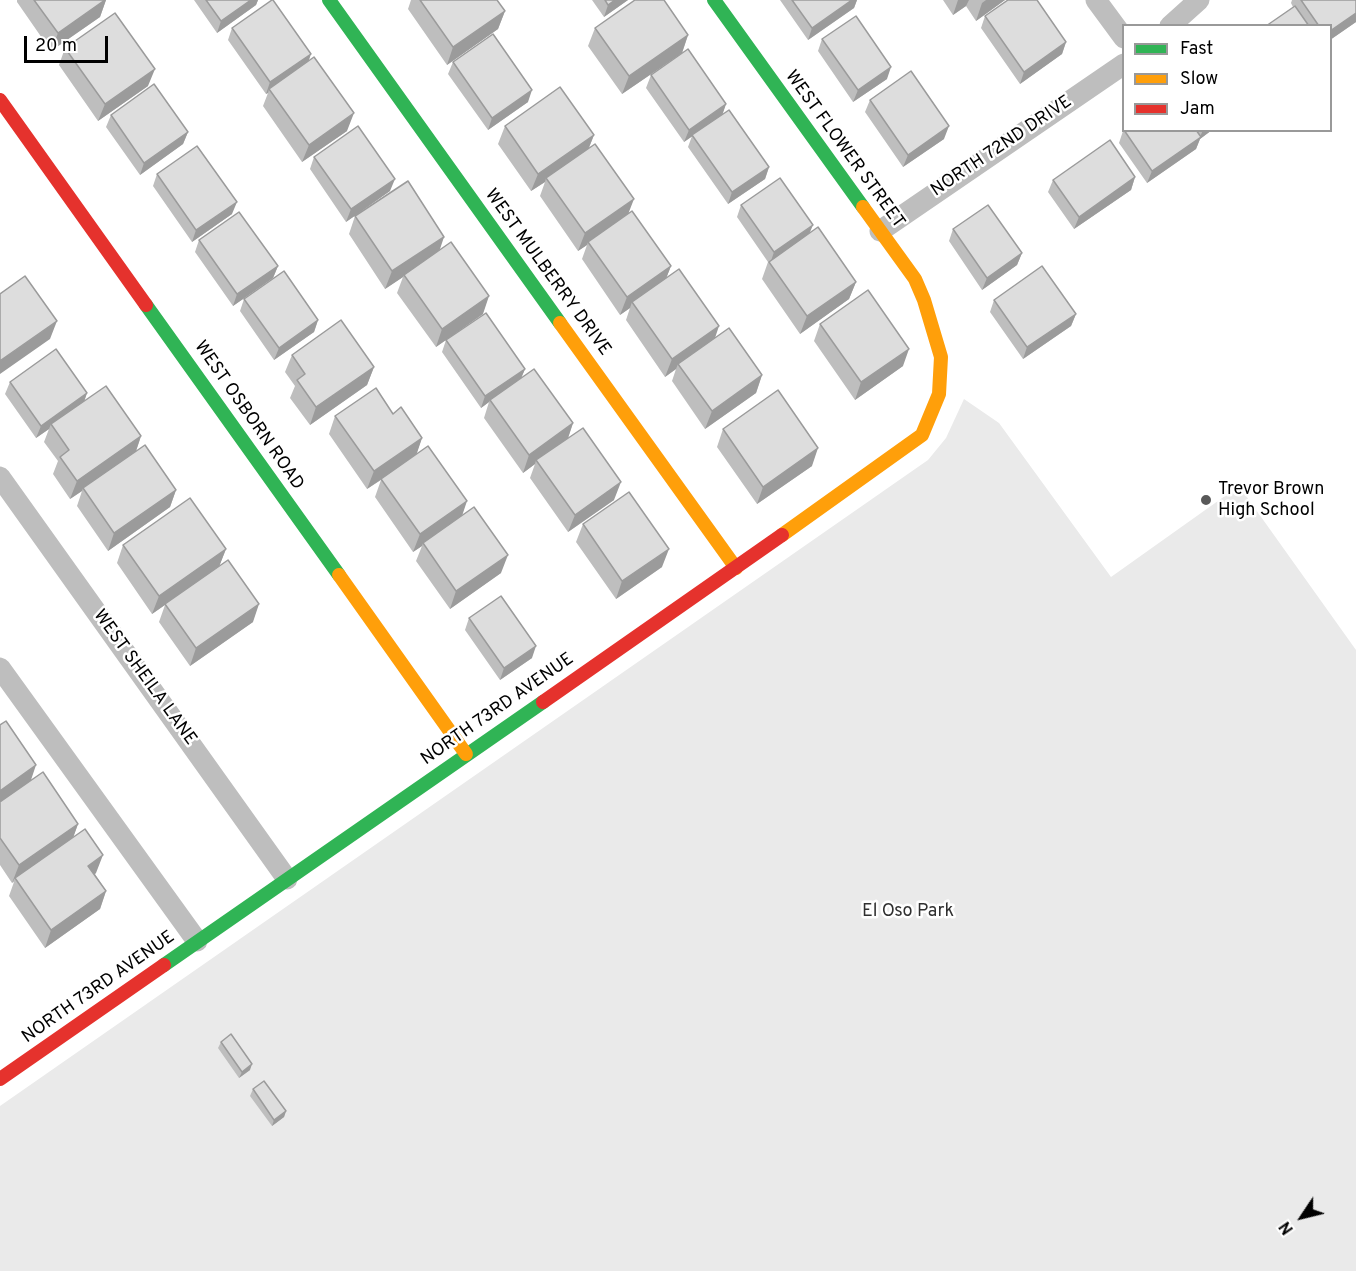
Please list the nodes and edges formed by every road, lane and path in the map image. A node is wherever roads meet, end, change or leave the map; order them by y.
1 (329, 0) edge
2 (714, 0) edge
3 (1096, 0) edge
4 (1199, 0) edge
5 (1172, 24) edge
6 (1122, 35) edge
7 (1122, 65) edge
8 (0, 100) edge
9 (880, 231) junction
10 (936, 325) joint
11 (0, 477) edge
12 (736, 567) junction
13 (0, 668) edge
14 (466, 754) junction
15 (287, 879) junction
16 (197, 942) junction
17 (0, 1079) edge

1 - 12 street, WEST MULBERRY DRIVE
2 - 9 street, WEST FLOWER STREET
3 - 6 street
4 - 5 street
7 - 9 street, NORTH 72ND DRIVE
8 - 14 street, WEST OSBORN ROAD
9 - 10 street, WEST FLOWER STREET
10 - 12 street, NORTH 73RD AVENUE
11 - 15 street, WEST SHEILA LANE
12 - 14 street, NORTH 73RD AVENUE
13 - 16 street
14 - 15 street, NORTH 73RD AVENUE
15 - 16 street, NORTH 73RD AVENUE
16 - 17 street, NORTH 73RD AVENUE

